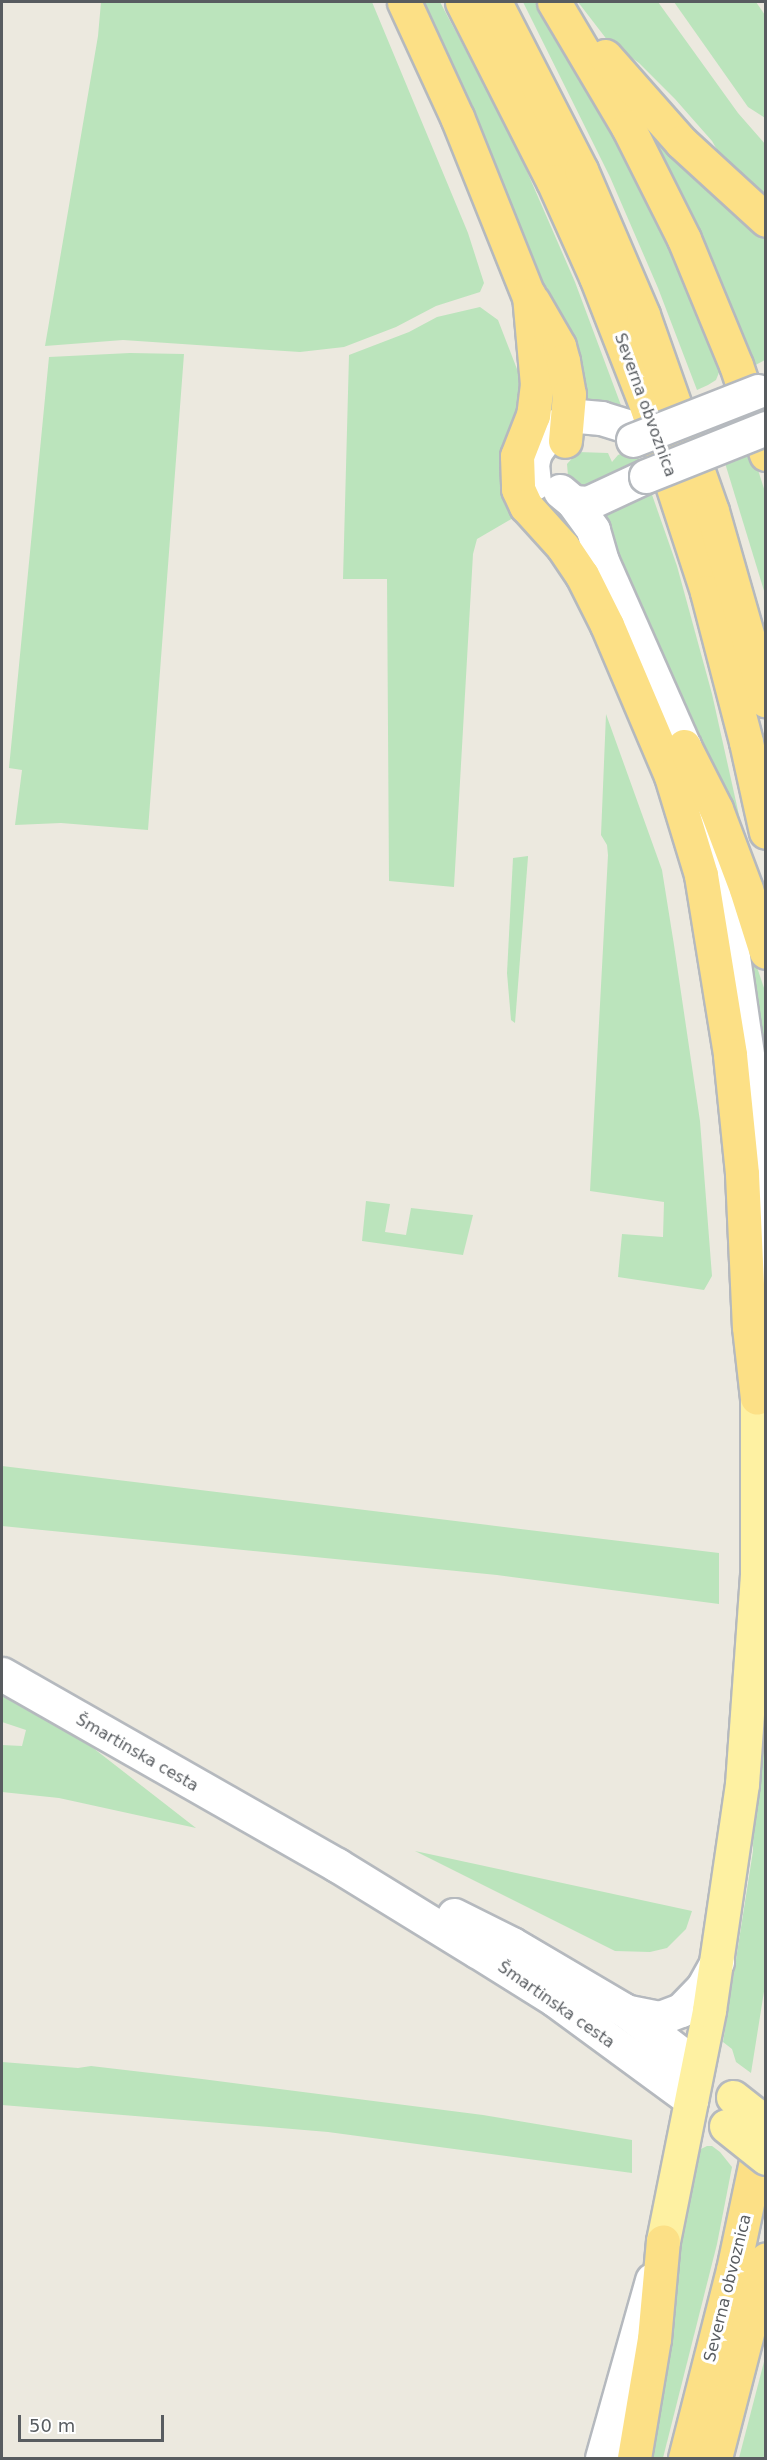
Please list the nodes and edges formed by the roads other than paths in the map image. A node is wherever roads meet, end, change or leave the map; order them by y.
1 (404, 2) edge
2 (462, 2) edge
3 (495, 2) edge
4 (557, 2) edge
5 (765, 219) edge
6 (529, 294) junction
7 (761, 383) edge
8 (765, 428) edge
9 (559, 432) junction
10 (765, 454) edge
11 (573, 502) junction
12 (602, 561) junction
13 (765, 700) edge
14 (684, 746) junction
15 (765, 832) edge
16 (765, 952) edge
17 (757, 1398) junction
18 (761, 1576) edge
19 (2, 1674) edge
20 (337, 1865) junction
21 (717, 1962) junction
22 (624, 2010) junction
23 (697, 2066) junction
24 (691, 2100) junction
25 (730, 2111) junction
26 (765, 2117) edge
27 (765, 2123) edge
28 (765, 2158) edge
29 (663, 2241) junction
30 (765, 2259) edge
31 (602, 2458) edge
32 (634, 2458) edge
33 (685, 2458) edge
34 (715, 2458) edge

1 - 6 highway
2 - 15 highway, Severna obvoznica
3 - 13 highway, Severna obvoznica
4 - 5 highway
4 - 10 highway
6 - 9 highway
6 - 17 highway
7 - 9 main road
8 - 11 main road, bridge
9 - 11 main road
9 - 12 main road
11 - 12 main road
12 - 14 main road
14 - 16 highway
14 - 17 main road
17 - 18 main road
18 - 21 main road
19 - 20 main road, Šmartinska cesta
20 - 22 main road, Šmartinska cesta
20 - 24 main road, Šmartinska cesta
21 - 22 main road
21 - 23 main road
22 - 23 main road, Šmartinska cesta
23 - 24 main road
23 - 25 main road, Šmartinska cesta
24 - 25 main road, Šmartinska cesta
24 - 29 main road
25 - 27 main road, Šmartinska cesta, bridge
25 - 28 main road, Šmartinska cesta, bridge
26 - 33 highway, Severna obvoznica
29 - 31 main road
29 - 32 highway
30 - 34 highway, Severna obvoznica

